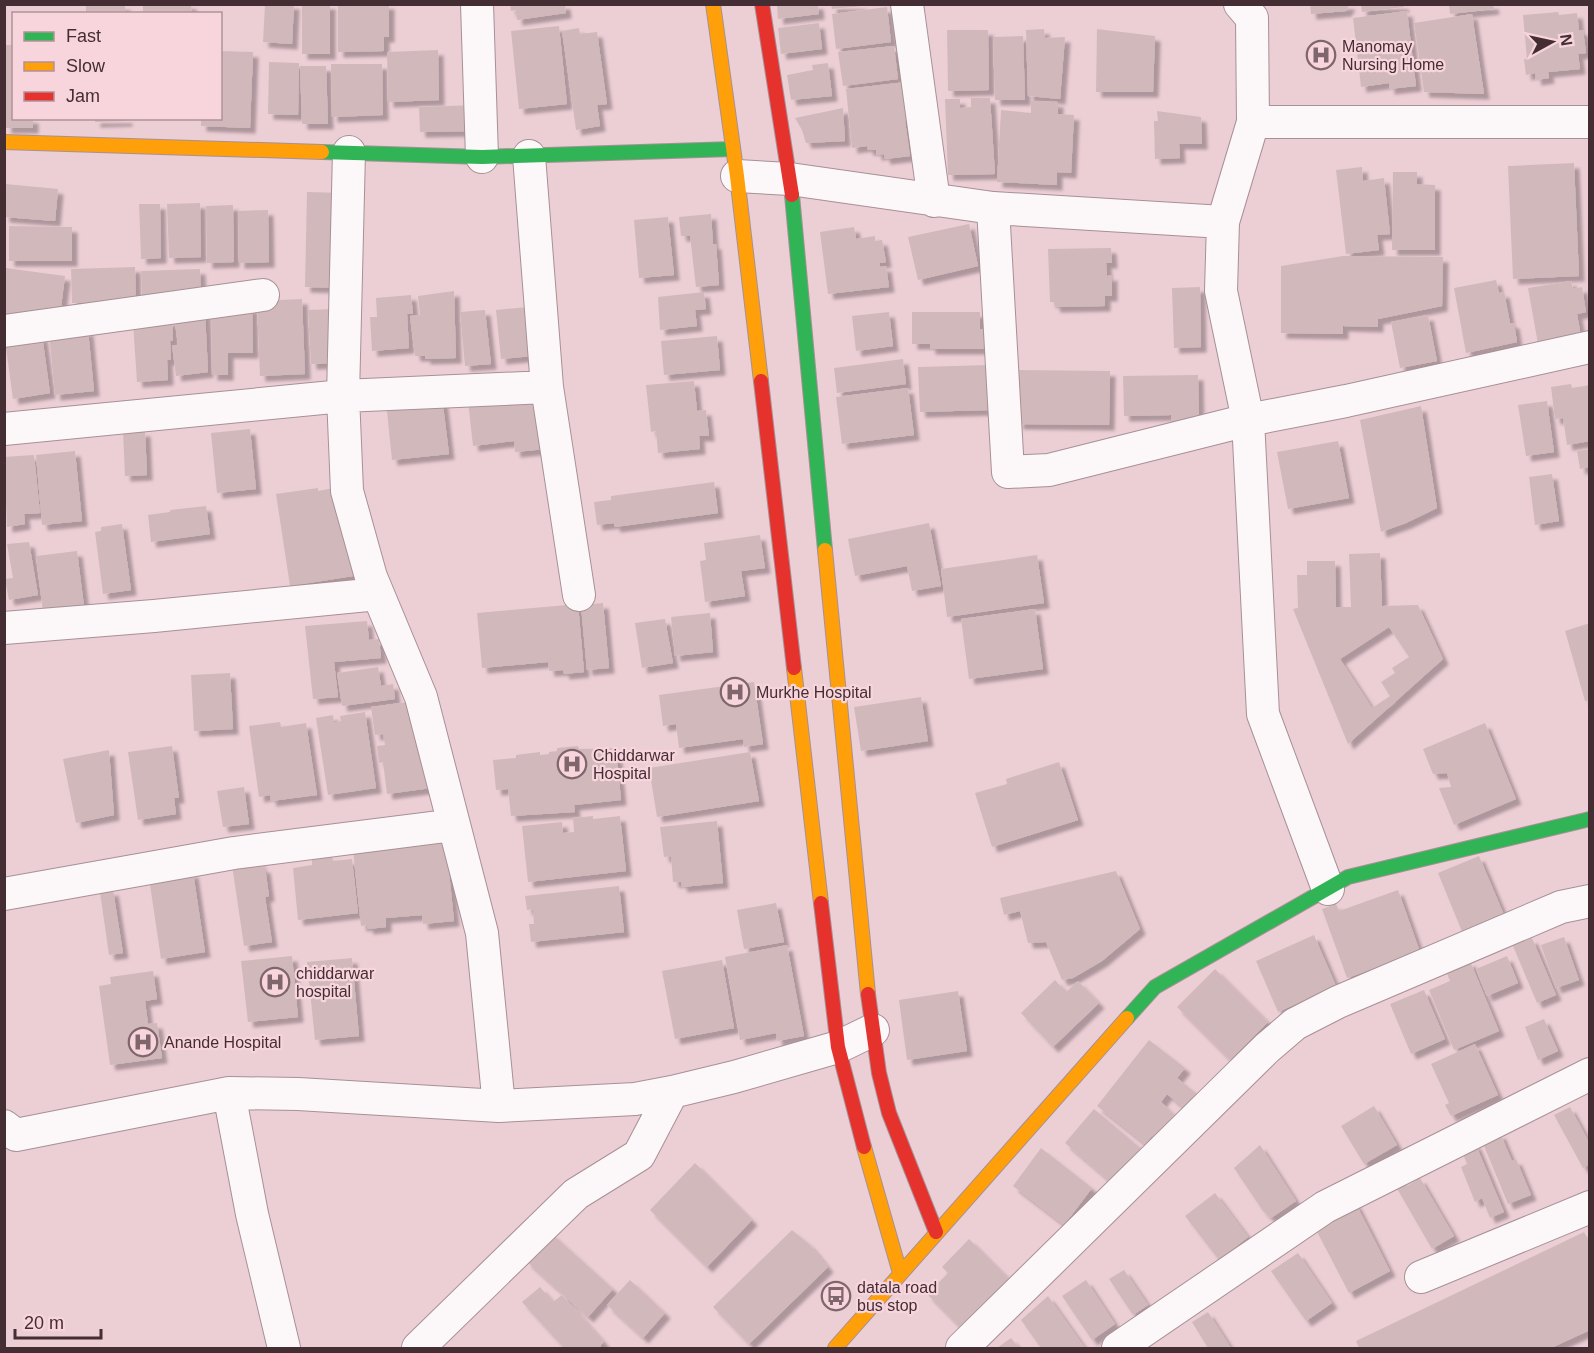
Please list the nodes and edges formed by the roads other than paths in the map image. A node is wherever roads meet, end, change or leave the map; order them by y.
1 (477, 4) edge
2 (713, 4) edge
3 (762, 4) edge
4 (907, 4) edge
5 (1240, 4) edge
6 (1253, 122) junction
7 (1590, 122) edge
8 (4, 142) edge
9 (349, 152) junction
10 (529, 156) junction
11 (482, 157) junction
12 (735, 162) junction
13 (790, 179) junction
14 (934, 201) junction
15 (993, 208) junction
16 (1223, 222) junction
17 (263, 295) dead end
18 (4, 331) edge
19 (1590, 347) edge
20 (547, 387) junction
21 (343, 396) junction
22 (1248, 420) junction
23 (4, 429) edge
24 (378, 594) junction
25 (579, 595) dead end
26 (4, 628) edge
27 (1590, 819) edge
28 (454, 825) junction
29 (1328, 889) junction
30 (4, 894) edge
31 (1590, 901) edge
32 (873, 1030) junction
33 (838, 1047) junction
34 (1590, 1074) edge
35 (672, 1092) junction
36 (229, 1093) junction
37 (499, 1106) junction
38 (4, 1126) edge
39 (1590, 1207) edge
40 (936, 1232) junction
41 (900, 1273) junction
42 (1422, 1277) dead end
43 (284, 1348) edge
44 (418, 1348) edge
45 (835, 1348) edge
46 (962, 1348) edge
47 (1118, 1348) edge

1 - 11 street
2 - 12 main road
3 - 13 main road
4 - 14 street
5 - 6 street
6 - 7 street
6 - 16 street
8 - 9 main road
9 - 11 main road
9 - 21 street
10 - 11 main road
10 - 12 main road
10 - 20 street
12 - 13 street
12 - 33 main road
13 - 14 street
13 - 32 main road
14 - 15 street
15 - 16 street
15 - 22 street
16 - 22 street
17 - 18 street
19 - 22 street
20 - 21 street
20 - 25 street
21 - 23 street
21 - 24 street
22 - 29 street
24 - 26 street
24 - 28 street
27 - 29 main road
28 - 30 street
28 - 37 street
29 - 40 main road
31 - 46 street
32 - 33 street
32 - 40 main road
33 - 35 street
33 - 41 main road
34 - 47 street
35 - 37 street
35 - 44 street
36 - 37 street
36 - 38 street
36 - 43 street
39 - 42 street
40 - 41 main road
41 - 45 main road

